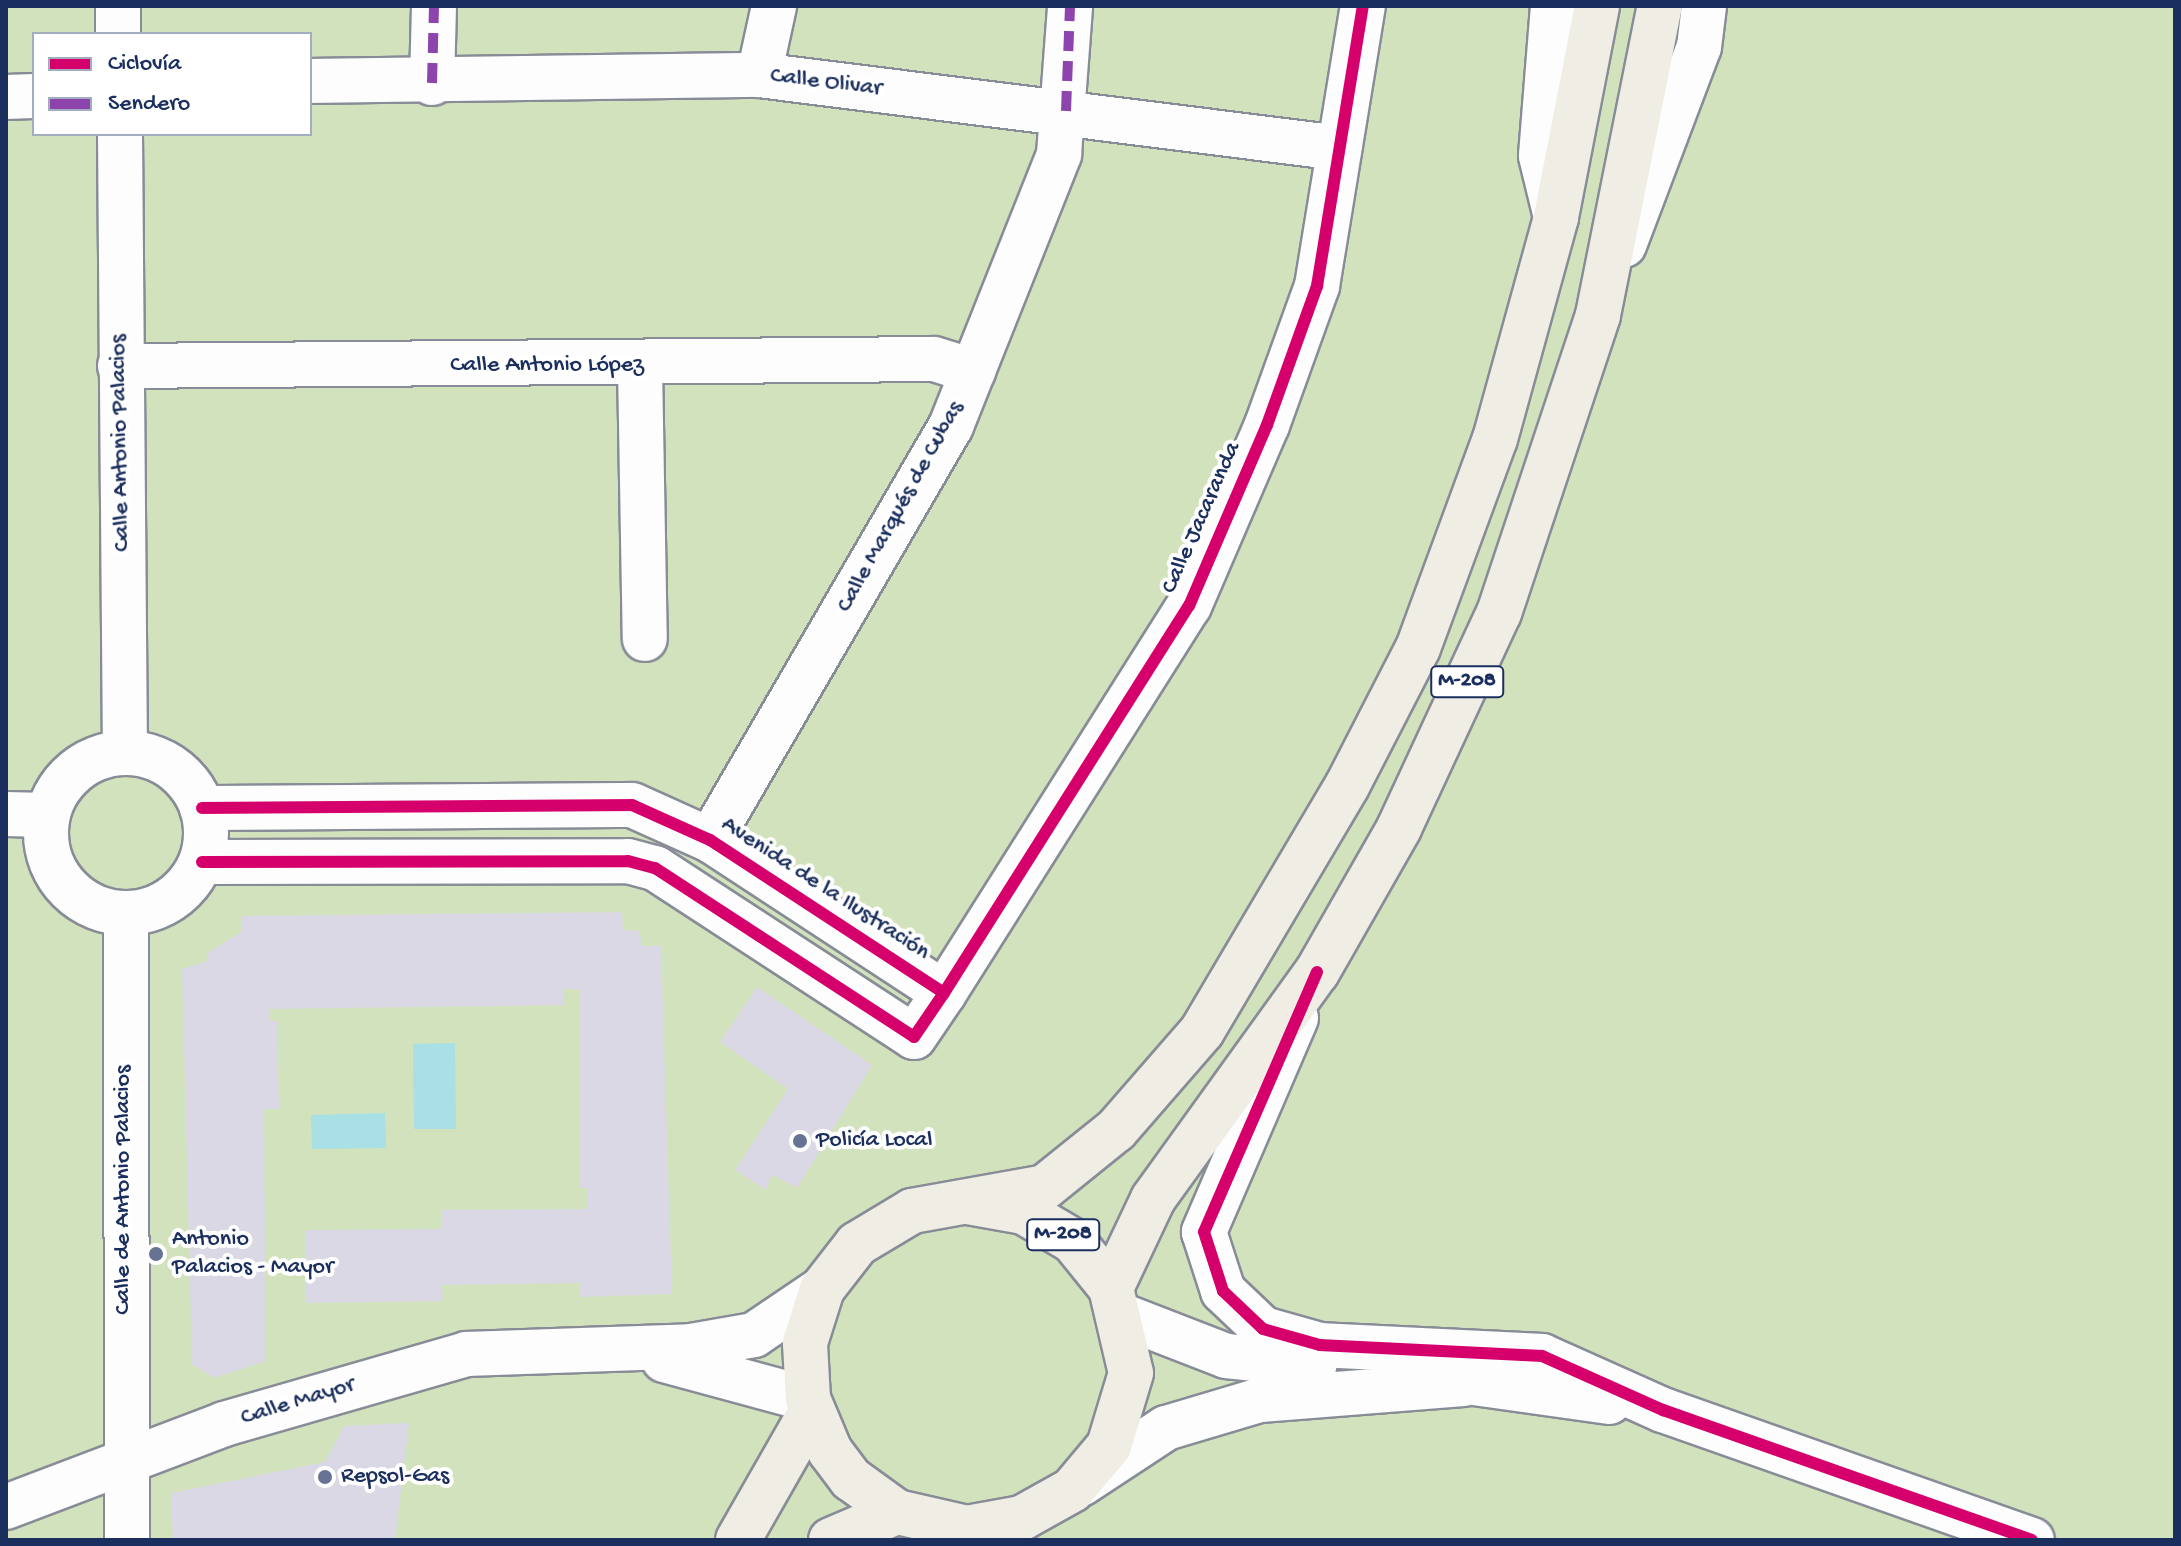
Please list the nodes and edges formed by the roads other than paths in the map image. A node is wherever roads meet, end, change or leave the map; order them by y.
1 (118, 6) edge
2 (434, 6) edge
3 (774, 6) edge
4 (1070, 6) edge
5 (1363, 6) edge
6 (1553, 6) edge
7 (1597, 6) edge
8 (1660, 6) edge
9 (1704, 6) edge
10 (118, 32) edge
11 (759, 75) junction
12 (312, 81) edge
13 (432, 83) junction
14 (32, 96) edge
15 (6, 97) edge
16 (1066, 111) junction
17 (120, 136) edge
18 (1339, 148) junction
19 (1556, 217) junction
20 (1598, 315) junction
21 (120, 366) junction
22 (640, 366) junction
23 (973, 371) junction
24 (645, 639) dead end
25 (125, 753) junction
26 (202, 808) junction
27 (26, 815) edge
28 (710, 840) junction
29 (202, 862) junction
30 (126, 914) junction
31 (1317, 972) junction
32 (944, 993) junction
33 (968, 1202) junction
34 (822, 1289) junction
35 (1117, 1302) junction
36 (603, 1348) junction
37 (1485, 1384) junction
38 (810, 1406) junction
39 (1663, 1410) junction
40 (127, 1465) junction
41 (1072, 1490) junction
42 (6, 1507) edge
43 (897, 1512) junction
44 (127, 1540) edge
45 (738, 1540) edge
46 (831, 1540) edge
47 (2032, 1540) edge

1 - 10 street
2 - 13 street
3 - 11 street
4 - 16 street, Calle Marqués de Cubas
5 - 18 street, Calle Jacaranda
6 - 19 street
7 - 19 main road, M-208
8 - 20 main road, M-208
9 - 20 street
11 - 13 street, Calle Olivar
11 - 16 street, Calle Olivar
12 - 13 street, Calle Olivar
14 - 15 street
16 - 18 street, Calle Olivar
16 - 23 street, Calle Marqués de Cubas
17 - 21 street, Calle Antonio Palacios
18 - 32 street, Calle Jacaranda
19 - 33 main road, M-208
20 - 31 main road, M-208
21 - 22 street, Calle Antonio López
21 - 25 street, Calle Antonio Palacios
22 - 23 street, Calle Antonio López
22 - 24 street
23 - 28 street, Calle Marqués de Cubas
25 - 26 street
25 - 27 street
26 - 28 street, Avenida de la Ilustración
26 - 29 street
27 - 30 street
28 - 32 street, Avenida de la Ilustración
29 - 30 street
29 - 32 street, Avenida de la Ilustración
30 - 40 street, Calle de Antonio Palacios
31 - 35 main road, M-208
31 - 39 street
33 - 34 main road, M-208
33 - 35 main road, M-208
34 - 36 street, Calle Mayor
34 - 38 main road, M-208
35 - 37 street
35 - 41 main road, M-208
36 - 38 street, Calle Mayor
36 - 40 street, Calle Mayor
37 - 39 street
37 - 41 street
38 - 43 main road, M-208
38 - 45 main road
39 - 47 street
40 - 42 street, Calle Mayor
40 - 44 street, Calle de Antonio Palacios
41 - 43 main road, M-208
43 - 46 main road

